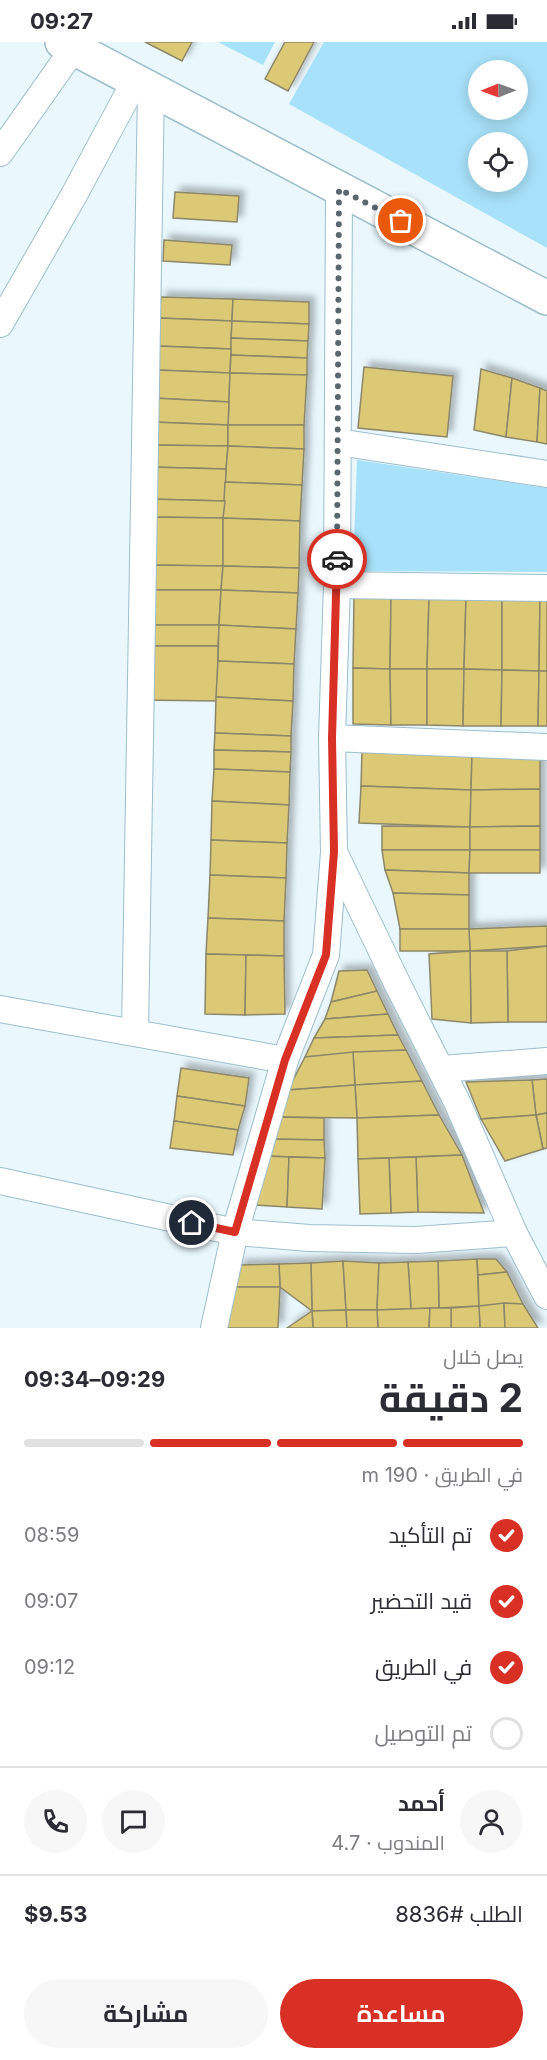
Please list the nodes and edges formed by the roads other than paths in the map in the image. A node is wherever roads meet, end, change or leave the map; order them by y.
1 (68, 45) edge
2 (143, 85) junction
3 (0, 153) edge
4 (339, 189) junction
5 (547, 298) edge
6 (0, 324) edge
7 (338, 442) junction
8 (547, 474) edge
9 (337, 585) junction
10 (547, 588) edge
11 (332, 738) junction
12 (547, 747) edge
13 (334, 852) junction
14 (0, 1009) edge
15 (135, 1033) junction
16 (285, 1060) junction
17 (547, 1061) edge
18 (441, 1069) junction
19 (0, 1181) edge
20 (235, 1232) junction
21 (514, 1233) junction
22 (547, 1296) edge
23 (214, 1328) edge

1 - 2 street
1 - 3 street
2 - 4 street
2 - 6 street
2 - 15 street
4 - 5 street
4 - 7 street
7 - 8 street
7 - 9 street
9 - 10 street
9 - 11 street
11 - 12 street
11 - 13 street
13 - 16 street
13 - 18 street
14 - 15 street
15 - 16 street
16 - 20 street
17 - 18 street
18 - 21 street
19 - 20 street
20 - 21 street
20 - 23 street
21 - 22 street

